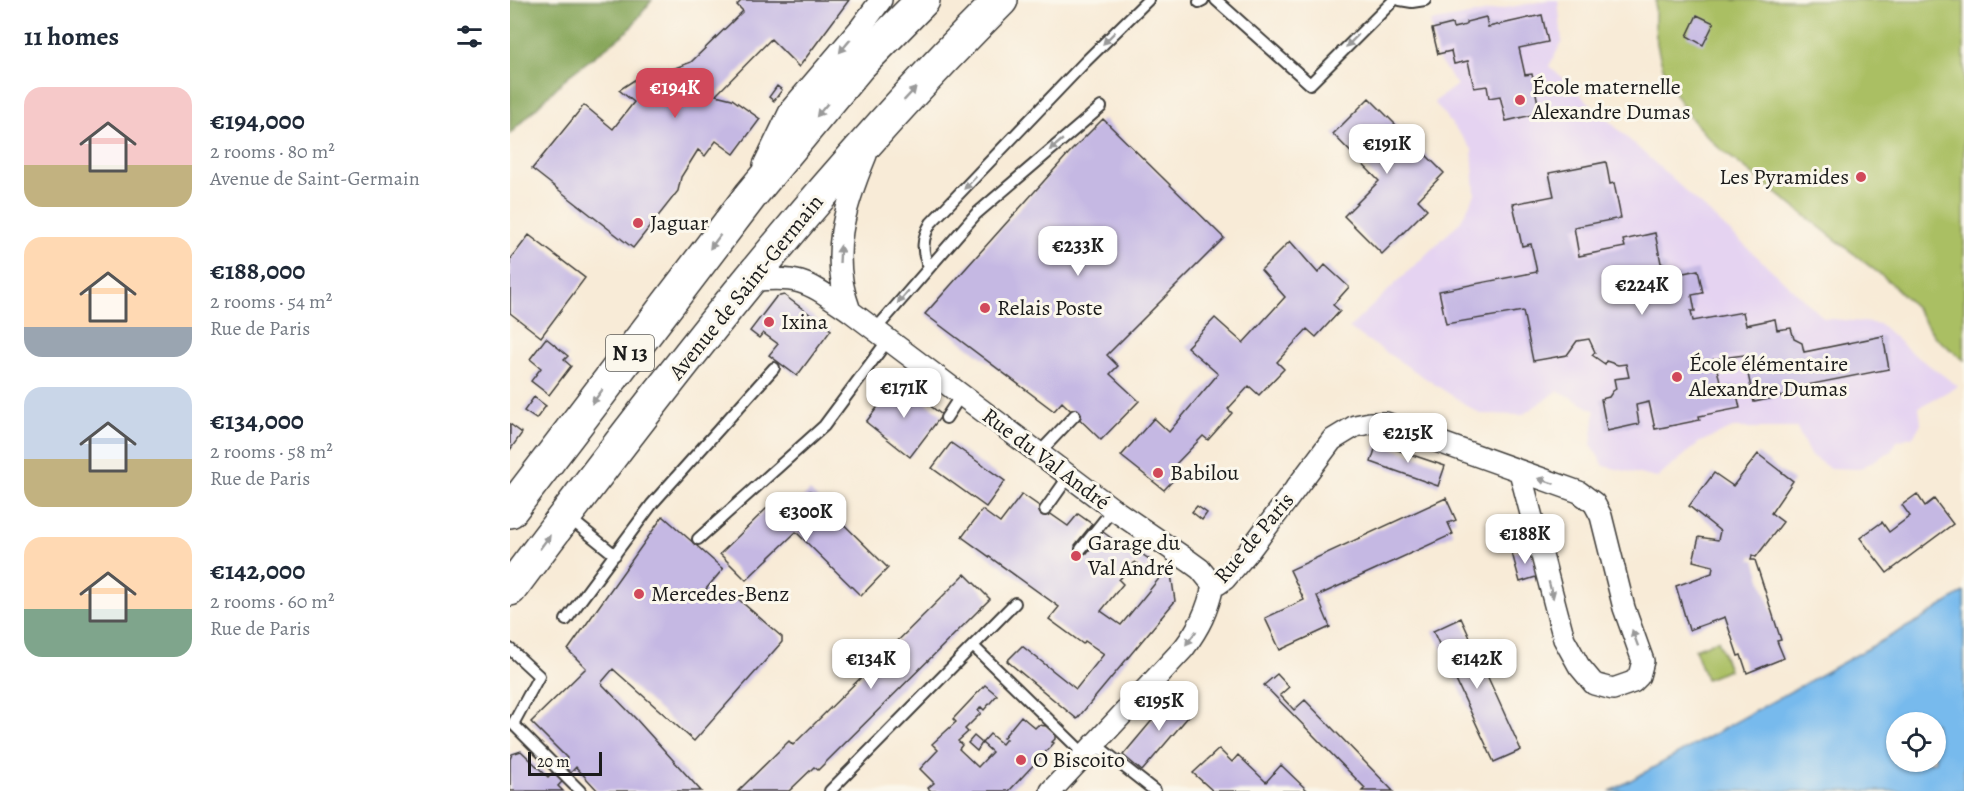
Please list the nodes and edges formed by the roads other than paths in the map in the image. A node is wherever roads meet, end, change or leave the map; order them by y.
1 (881, 0) edge
2 (923, 0) edge
3 (1001, 0) edge
4 (1148, 0) edge
5 (1215, 0) edge
6 (1394, 0) edge
7 (1400, 0) edge
8 (1425, 0) edge
9 (1101, 107) dead end
10 (876, 131) junction
11 (751, 195) junction
12 (928, 267) junction
13 (748, 281) junction
14 (850, 311) junction
15 (882, 335) junction
16 (774, 368) dead end
17 (961, 395) junction
18 (1075, 415) dead end
19 (946, 418) dead end
20 (1039, 453) junction
21 (1520, 472) junction
22 (1069, 476) junction
23 (1113, 509) junction
24 (1045, 510) dead end
25 (510, 511) edge
26 (566, 515) junction
27 (698, 538) dead end
28 (1081, 549) dead end
29 (615, 555) junction
30 (1213, 585) junction
31 (510, 589) edge
32 (1015, 603) dead end
33 (566, 620) dead end
34 (973, 646) junction
35 (510, 649) edge
36 (511, 727) edge
37 (1090, 750) junction
38 (580, 791) edge
39 (830, 791) edge
40 (1051, 791) edge
41 (1155, 791) edge

1 -> 11 street
2 -> 11 main road, N 13
10 -> 3 main road, Avenue de Saint-Germain / N 13
4 -> 12 lane
6 -> 5 lane
7 - 8 lane
9 -> 12 lane
10 - 13 main road, Avenue de Saint-Germain / N 13
14 -> 10 street
11 -> 25 main road, N 13
12 -> 15 lane
13 - 14 street, Rue du Val André
13 - 26 main road, Avenue de Saint-Germain / N 13
14 - 15 street, Rue du Val André
15 - 17 street, Rue du Val André
15 - 27 lane
16 - 29 lane
17 - 19 lane
17 - 20 street, Rue du Val André
18 - 20 lane
20 - 22 street, Rue du Val André
21 -> 21 street, Rue de Paris
21 - 30 street, Rue de Paris
22 - 23 street, Rue du Val André
22 - 24 lane
23 - 28 lane
23 - 30 street, Rue du Val André
26 - 29 lane
31 -> 26 main road, Avenue de Saint-Germain / N 13
29 - 33 lane
30 -> 37 street, Rue de Paris
32 - 34 lane
34 - 37 lane
34 - 39 lane
35 - 36 lane
36 - 38 lane
37 - 40 street, Rue de Paris
37 - 41 lane

